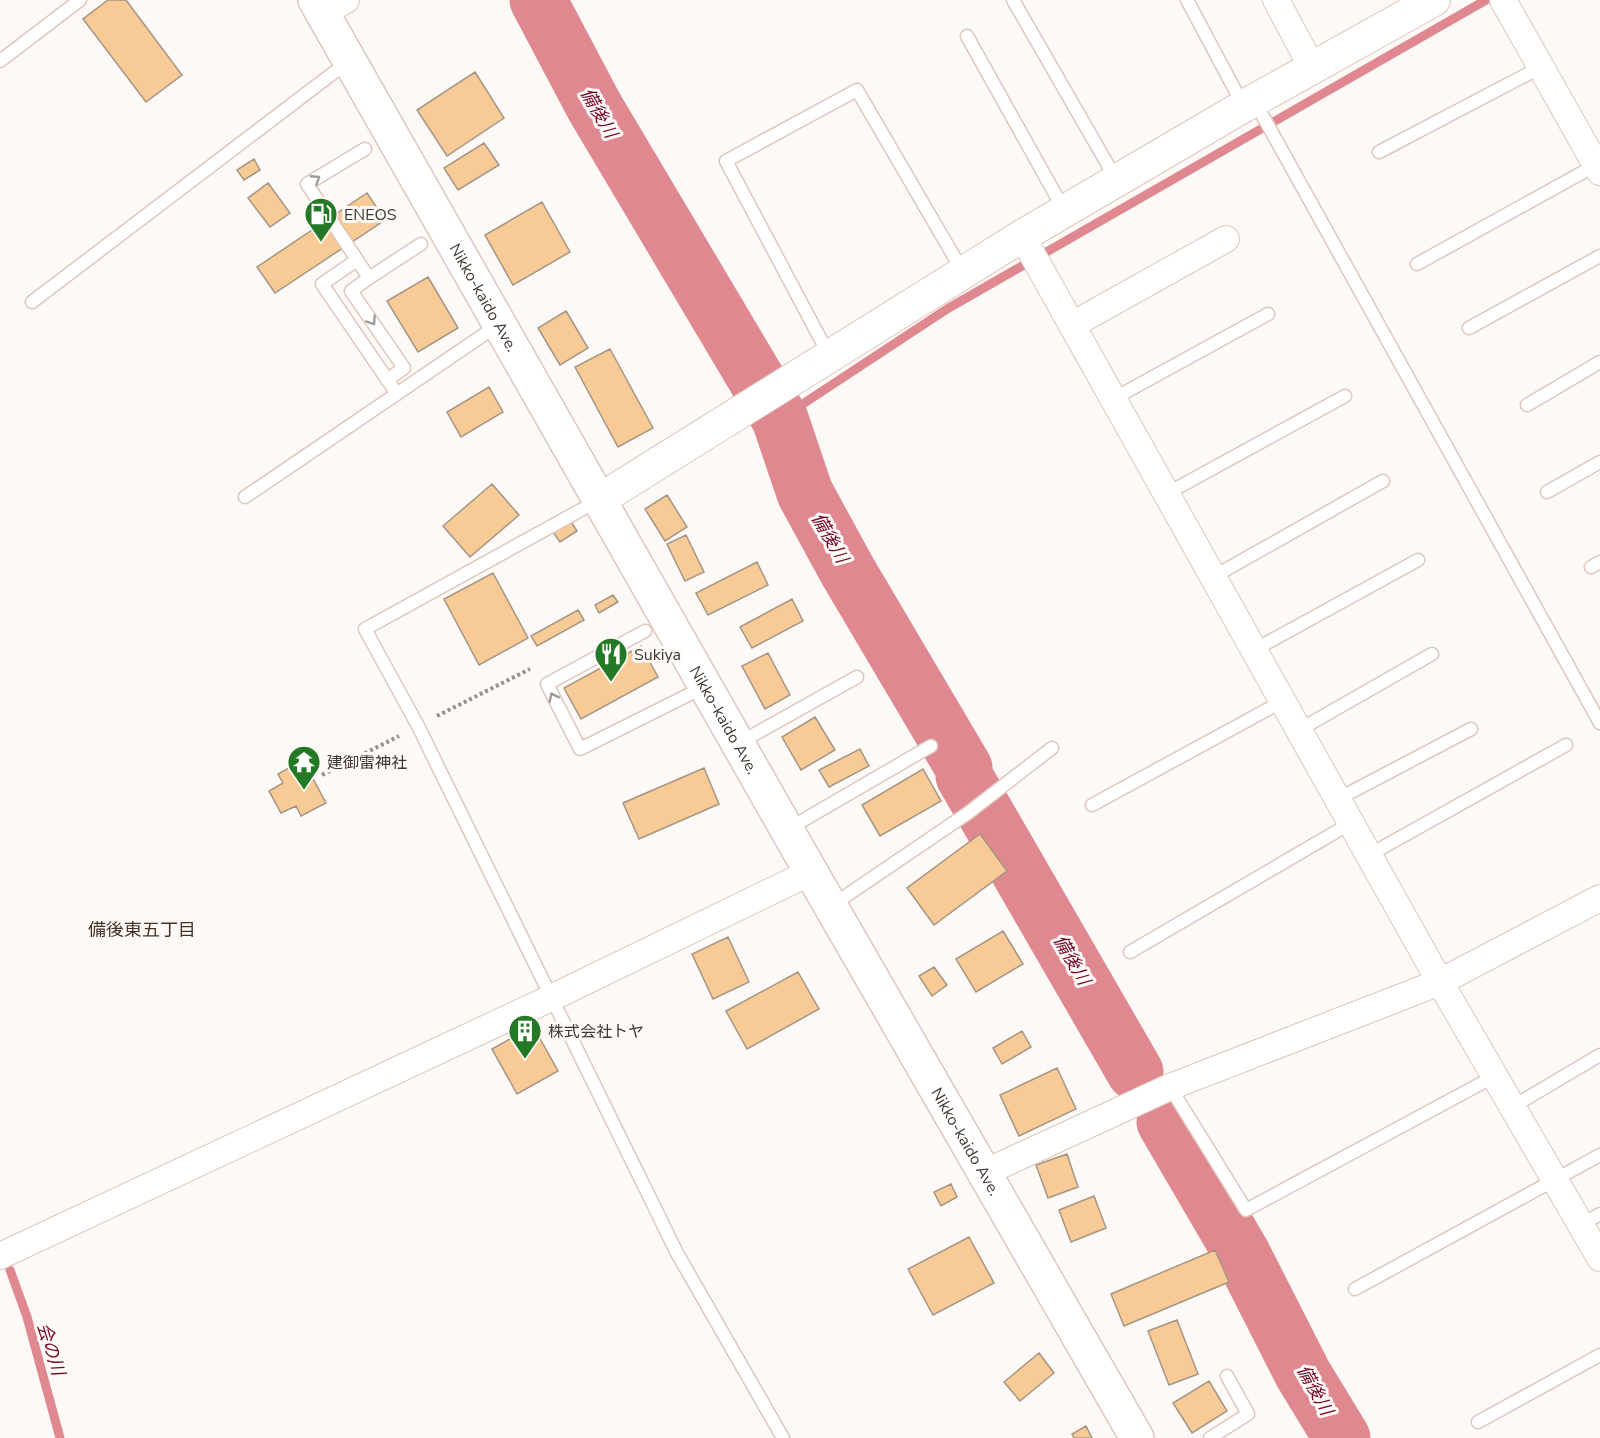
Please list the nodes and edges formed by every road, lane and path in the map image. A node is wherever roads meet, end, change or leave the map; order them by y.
1 (80, 0) edge
2 (1013, 0) edge
3 (1187, 0) edge
4 (1276, 0) edge
5 (1434, 0) edge
6 (1503, 0) edge
7 (328, 4) edge
8 (967, 36) dead end
9 (0, 61) edge
10 (350, 61) junction
11 (1540, 67) junction
12 (1313, 69) junction
13 (1249, 104) junction
14 (364, 149) dead end
15 (1379, 152) dead end
16 (1598, 169) edge
17 (1117, 180) junction
18 (1065, 211) junction
19 (1022, 236) junction
20 (1226, 239) dead end
21 (421, 244) dead end
22 (1600, 256) edge
23 (357, 260) junction
24 (1417, 264) dead end
25 (963, 272) junction
26 (369, 278) junction
27 (32, 302) dead end
28 (1268, 314) dead end
29 (499, 324) junction
30 (1072, 325) junction
31 (1469, 328) dead end
32 (830, 356) junction
33 (1600, 362) edge
34 (387, 380) junction
35 (397, 394) junction
36 (1345, 396) dead end
37 (1113, 399) junction
38 (1527, 405) dead end
39 (1600, 462) edge
40 (1383, 481) dead end
41 (1547, 492) dead end
42 (1166, 494) junction
43 (245, 497) dead end
44 (599, 500) junction
45 (1418, 560) dead end
46 (1214, 577) junction
47 (645, 630) dead end
48 (1254, 650) junction
49 (1432, 654) dead end
50 (532, 668) dead end
51 (857, 677) dead end
52 (705, 687) junction
53 (1283, 701) junction
54 (1600, 723) edge
55 (418, 726) junction
56 (1471, 729) dead end
57 (1299, 730) junction
58 (738, 744) junction
59 (1566, 745) dead end
60 (931, 746) dead end
61 (1052, 748) dead end
62 (322, 775) dead end
63 (1338, 799) junction
64 (1092, 805) dead end
65 (1351, 823) junction
66 (787, 830) junction
67 (1370, 855) junction
68 (811, 872) junction
69 (1600, 898) edge
70 (831, 906) junction
71 (1130, 952) dead end
72 (1440, 982) junction
73 (551, 999) junction
74 (1600, 1054) edge
75 (1495, 1076) junction
76 (1170, 1087) junction
77 (1512, 1107) junction
78 (1600, 1155) edge
79 (984, 1173) junction
80 (1555, 1181) junction
81 (1591, 1220) edge
82 (0, 1256) edge
83 (1600, 1258) edge
84 (1355, 1289) dead end
85 (1600, 1355) edge
86 (1227, 1376) dead end
87 (1478, 1422) dead end
88 (783, 1438) edge
89 (1137, 1438) edge
90 (1210, 1438) edge

1 - 9 lane
2 - 17 lane
3 - 13 lane
4 - 12 street
5 - 12 street
6 - 11 street
7 - 10 highway, Nikko-kaido Ave.
8 - 18 lane
10 - 27 lane
10 - 29 highway, Nikko-kaido Ave.
11 - 15 lane
11 - 16 street
12 - 13 street
13 - 17 street
13 - 54 lane
23 -> 14 lane
16 - 24 lane
17 - 18 street
18 - 19 street
19 - 25 street
19 - 30 street
20 - 30 street
21 - 26 lane
22 - 31 lane
23 - 26 lane
23 - 34 lane
25 - 32 street
25 - 32 lane
26 -> 34 lane
28 - 37 lane
29 - 35 lane
29 - 44 highway, Nikko-kaido Ave.
30 - 37 street
32 - 44 street
33 - 38 lane
34 - 35 lane
35 - 43 lane
36 - 42 lane
37 - 42 street
39 - 41 lane
40 - 46 lane
42 - 46 street
44 - 52 highway, Nikko-kaido Ave.
44 - 55 lane
45 - 48 lane
46 - 48 street
52 -> 47 lane
48 - 53 street
49 - 57 lane
50 - 55 path
51 - 58 lane
52 - 58 highway, Nikko-kaido Ave.
53 - 57 street
53 - 64 lane
55 - 62 path
55 - 73 lane
56 - 63 lane
57 - 63 street
58 - 66 highway, Nikko-kaido Ave.
59 - 67 lane
60 - 66 lane
61 - 70 lane
63 - 65 street
65 - 67 street
65 - 71 lane
66 - 68 highway, Nikko-kaido Ave.
67 - 72 street
68 - 70 highway, Nikko-kaido Ave.
68 - 73 street
69 - 72 street
70 - 79 highway, Nikko-kaido Ave.
72 - 75 street
72 - 76 street
73 - 82 street
73 - 88 lane
74 - 77 lane
75 - 76 lane
75 - 77 street
76 - 79 street
77 - 80 street
78 - 80 lane
79 - 89 highway, Nikko-kaido Ave.
80 - 81 street
80 - 84 lane
81 - 83 street
85 - 87 lane
86 - 90 lane

